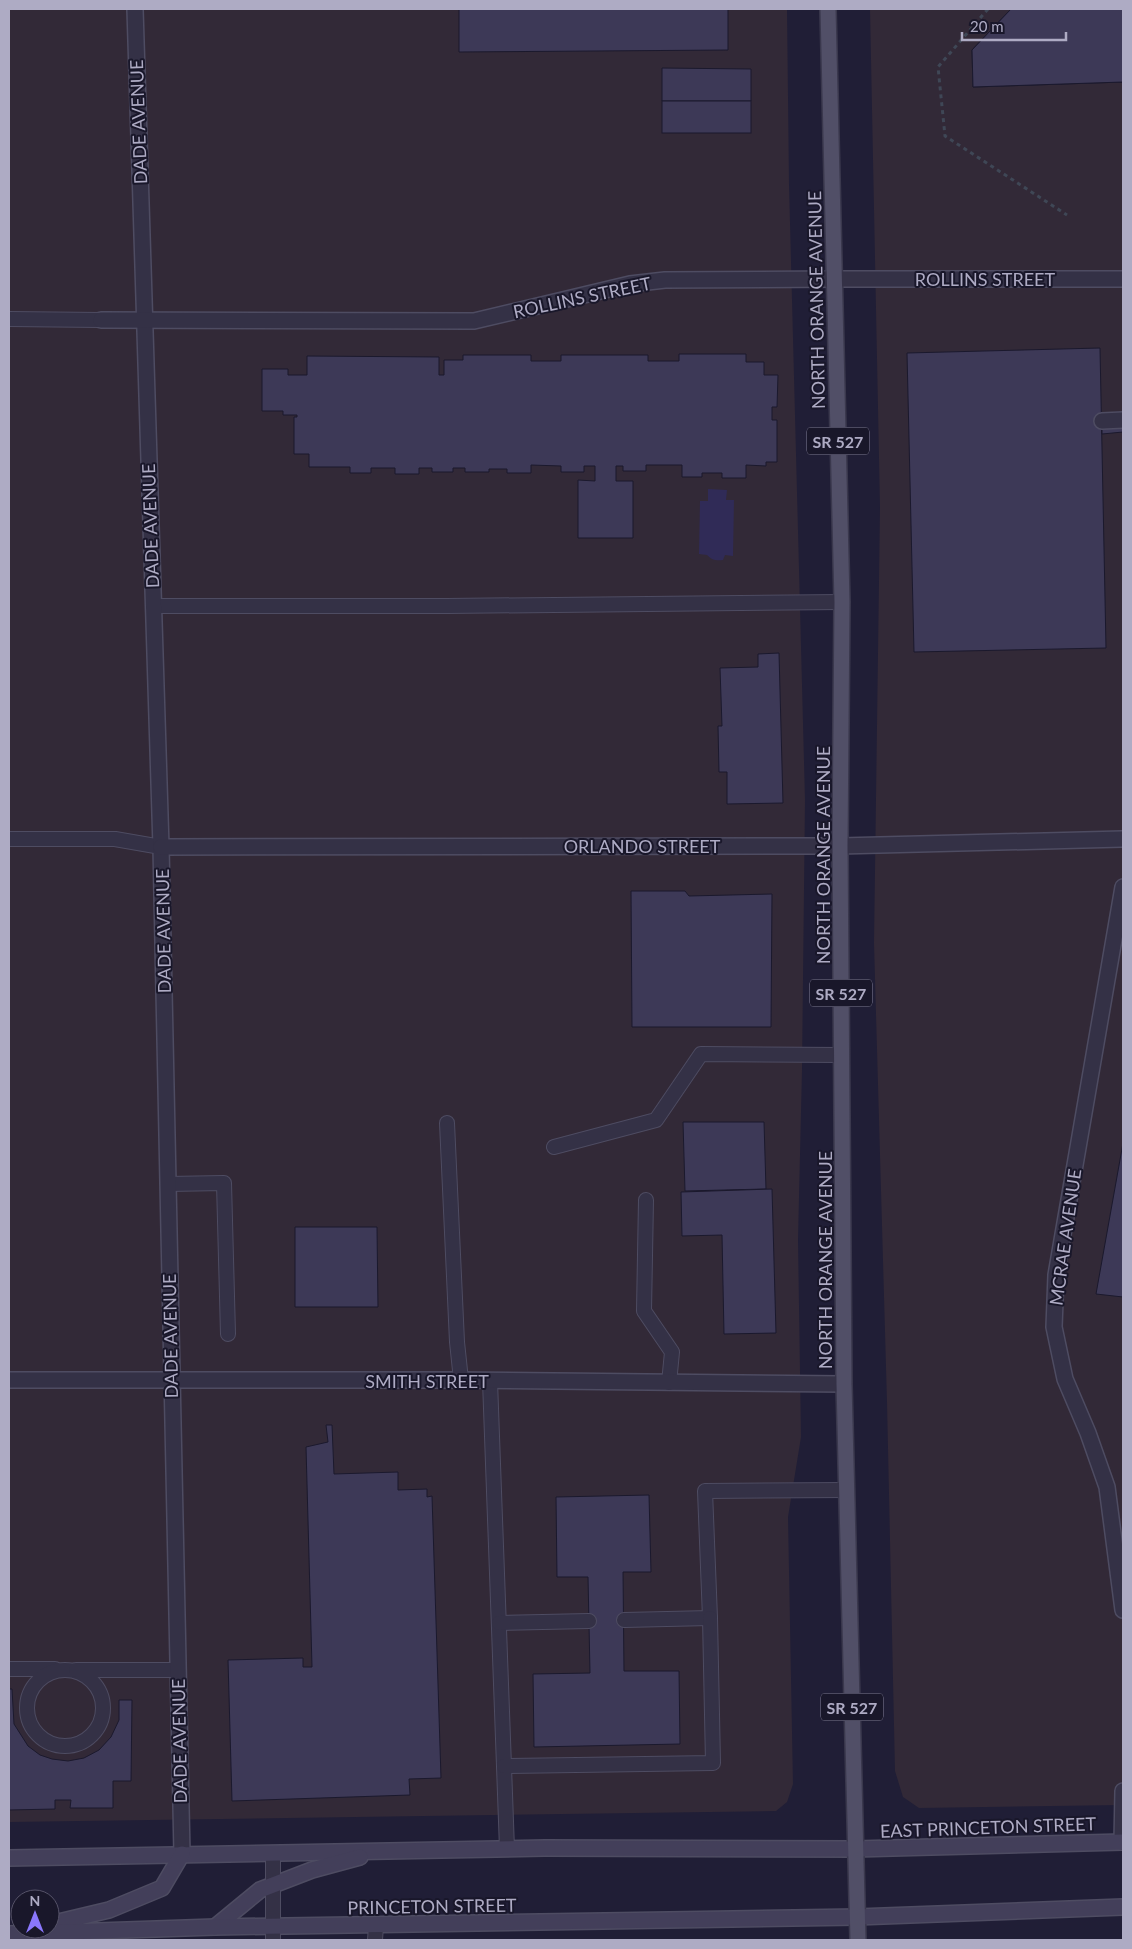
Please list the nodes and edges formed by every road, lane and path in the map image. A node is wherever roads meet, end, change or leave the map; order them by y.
1 (135, 9) edge
2 (828, 9) edge
3 (988, 9) edge
4 (1067, 215) dead end
5 (834, 279) junction
6 (1123, 280) edge
7 (9, 319) edge
8 (101, 320) joint
9 (144, 320) junction
10 (1123, 420) edge
11 (1102, 421) dead end
12 (842, 602) junction
13 (153, 606) junction
14 (9, 839) edge
15 (1123, 841) edge
16 (840, 846) junction
17 (161, 847) junction
18 (1123, 888) edge
19 (842, 1055) junction
20 (447, 1123) dead end
21 (554, 1147) dead end
22 (168, 1184) junction
23 (646, 1200) dead end
24 (228, 1334) dead end
25 (9, 1380) edge
26 (172, 1380) junction
27 (461, 1380) junction
28 (490, 1381) junction
29 (669, 1383) junction
30 (844, 1384) junction
31 (847, 1490) junction
32 (1123, 1610) edge
33 (710, 1618) junction
34 (624, 1620) dead end
35 (588, 1621) dead end
36 (499, 1622) junction
37 (9, 1669) edge
38 (64, 1670) junction
39 (178, 1670) junction
40 (504, 1766) junction
41 (1123, 1791) edge
42 (1123, 1842) edge
43 (507, 1849) junction
44 (855, 1849) junction
45 (381, 1852) junction
46 (273, 1853) junction
47 (182, 1854) junction
48 (9, 1858) edge
49 (273, 1885) junction
50 (1123, 1907) edge
51 (857, 1917) junction
52 (60, 1922) edge
53 (215, 1927) junction
54 (376, 1933) edge
55 (9, 1934) edge
56 (273, 1934) edge
57 (858, 1940) edge

1 - 9 street, DADE AVENUE
2 - 5 main road, NORTH ORANGE AVENUE / SR 527
3 - 4 path
5 - 6 street, ROLLINS STREET
5 - 9 street, ROLLINS STREET
5 - 12 main road, NORTH ORANGE AVENUE / SR 527
7 - 8 lane
8 - 9 street, ROLLINS STREET
9 - 13 street, DADE AVENUE
10 - 11 street
12 - 13 lane
12 - 16 main road, NORTH ORANGE AVENUE / SR 527
13 - 17 street, DADE AVENUE
14 - 17 lane
15 - 16 street, ORLANDO STREET
16 - 17 street, ORLANDO STREET
16 - 19 main road, NORTH ORANGE AVENUE / SR 527
17 - 22 street, DADE AVENUE
18 - 32 street, MCRAE AVENUE
19 - 21 lane
19 - 30 main road, NORTH ORANGE AVENUE / SR 527
20 - 27 lane
22 - 24 lane
22 - 26 street, DADE AVENUE
23 - 29 lane
25 - 26 street, SMITH STREET
26 - 27 street, SMITH STREET
26 - 39 street, DADE AVENUE
27 - 28 street, SMITH STREET
28 - 29 street, SMITH STREET
28 - 36 lane
29 - 30 street, SMITH STREET
30 - 31 main road, NORTH ORANGE AVENUE / SR 527
31 - 33 lane
31 - 44 main road, NORTH ORANGE AVENUE / SR 527
33 - 34 lane
33 - 40 lane
35 - 36 lane
36 - 40 lane
37 - 38 lane
38 - 38 lane
38 - 39 lane
39 - 47 street, DADE AVENUE
40 - 43 lane
41 - 42 street
42 - 44 main road, EAST PRINCETON STREET
43 - 44 main road
43 - 45 main road
44 - 51 main road, NORTH ORANGE AVENUE / SR 527
45 - 46 main road
45 - 49 main road
46 - 47 main road
46 - 49 lane
47 - 48 main road
47 - 52 main road
49 - 53 main road
49 - 56 lane
50 - 51 main road
51 - 54 main road, PRINCETON STREET
51 - 57 main road, NORTH ORANGE AVENUE / SR 527
53 - 55 main road, PRINCETON STREET
53 - 56 main road, PRINCETON STREET
54 - 56 main road, PRINCETON STREET

